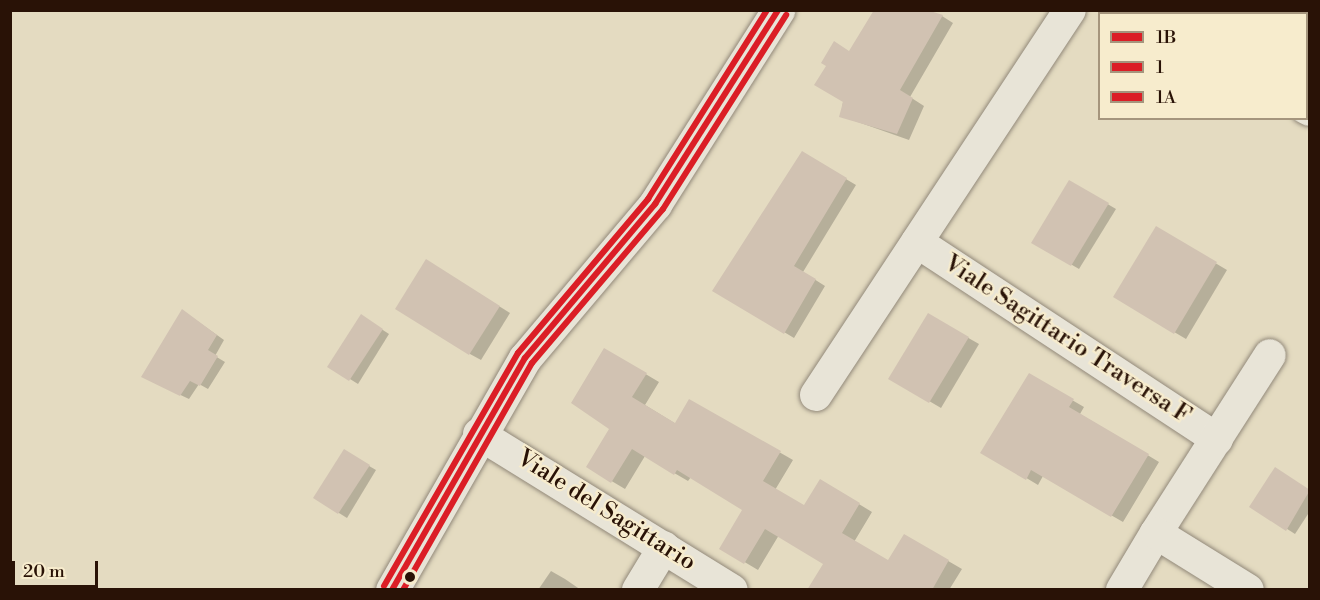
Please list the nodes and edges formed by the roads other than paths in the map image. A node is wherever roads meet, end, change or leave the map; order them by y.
1 (778, 10) edge
2 (1070, 10) edge
3 (917, 242) junction
4 (1270, 356) dead end
5 (816, 395) dead end
6 (479, 434) junction
7 (1217, 439) junction
8 (1156, 533) junction
9 (664, 547) junction
10 (392, 590) edge
11 (638, 590) edge
12 (732, 590) edge
13 (1122, 590) edge
14 (1248, 590) edge

1 - 6 street
2 - 3 street, Viale Sagittario Traversa F
3 - 5 street, Viale Sagittario Traversa F
3 - 7 street, Viale Sagittario Traversa F
4 - 7 street, Viale Sagittario Traversa F
6 - 9 street, Viale del Sagittario
6 - 10 street
7 - 8 street, Viale Sagittario Traversa F
8 - 13 street
8 - 14 street
9 - 11 street
9 - 12 street, Viale del Sagittario

